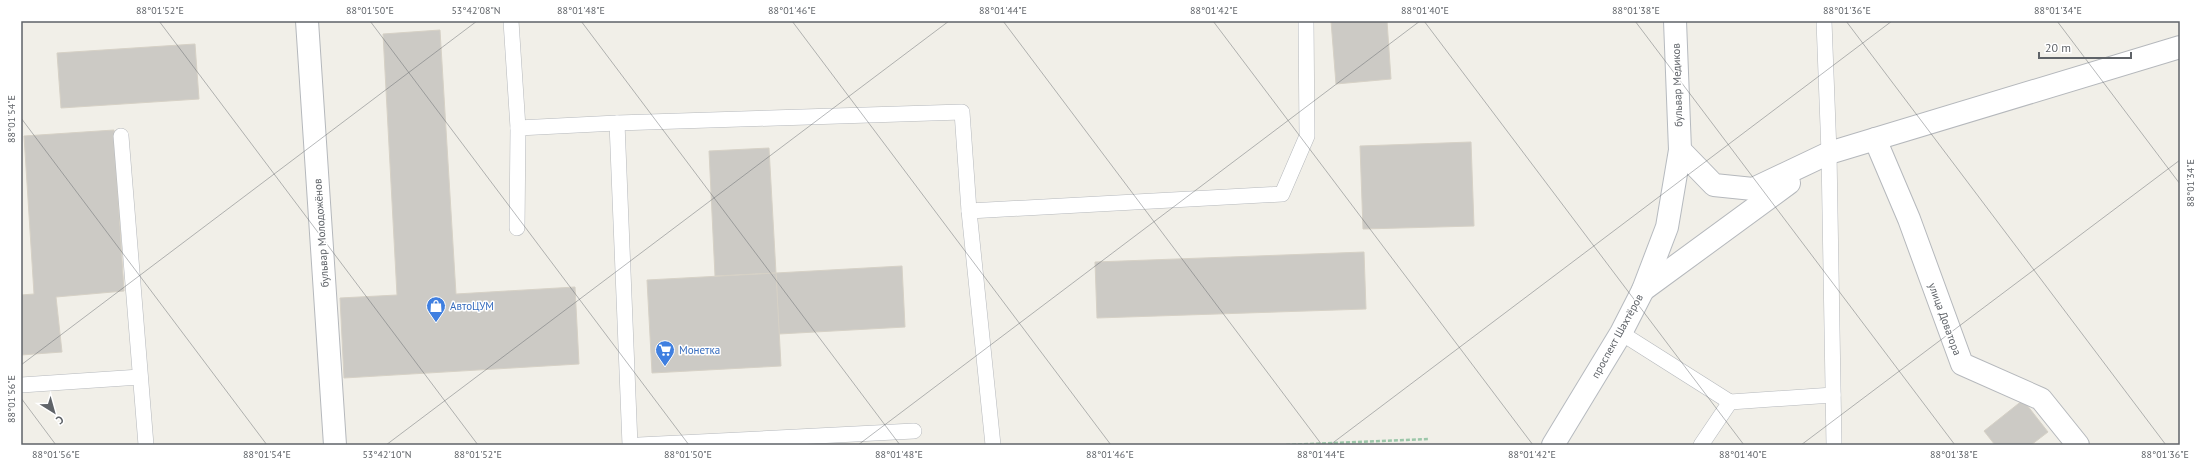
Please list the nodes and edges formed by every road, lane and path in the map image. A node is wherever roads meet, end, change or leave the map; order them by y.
1 (307, 21) edge
2 (511, 21) edge
3 (1306, 21) edge
4 (1675, 21) edge
5 (1824, 21) edge
6 (2180, 47) edge
7 (616, 123) junction
8 (518, 128) junction
9 (121, 136) dead end
10 (1875, 139) junction
11 (1680, 150) junction
12 (1829, 153) junction
13 (969, 211) junction
14 (517, 228) dead end
15 (1643, 290) junction
16 (1620, 333) junction
17 (140, 377) junction
18 (21, 384) edge
19 (1833, 395) junction
20 (1730, 402) junction
21 (914, 431) dead end
22 (1428, 439) dead end
23 (146, 445) edge
24 (335, 445) edge
25 (630, 445) edge
26 (640, 445) edge
27 (993, 445) edge
28 (1286, 445) edge
29 (1553, 445) edge
30 (1701, 445) edge
31 (1834, 445) edge
32 (2078, 445) edge

1 - 24 street, бульвар Молодожёнов
2 - 8 lane
3 - 13 lane
4 - 11 street, бульвар Медиков
5 - 12 lane
6 - 10 street
7 - 8 lane
7 - 13 lane
7 - 25 lane
8 - 14 lane
9 - 17 lane
10 - 12 street
10 - 32 street, улица Доватора
11 - 12 street
11 - 15 street, проспект Шахтёров
12 - 15 street
12 - 19 lane
13 - 27 lane
15 - 16 street, проспект Шахтёров
16 - 20 lane
16 - 29 street, проспект Шахтёров
17 - 18 lane
17 - 23 lane
19 - 20 lane
19 - 31 lane
20 - 30 lane
21 - 26 lane
22 - 28 path

